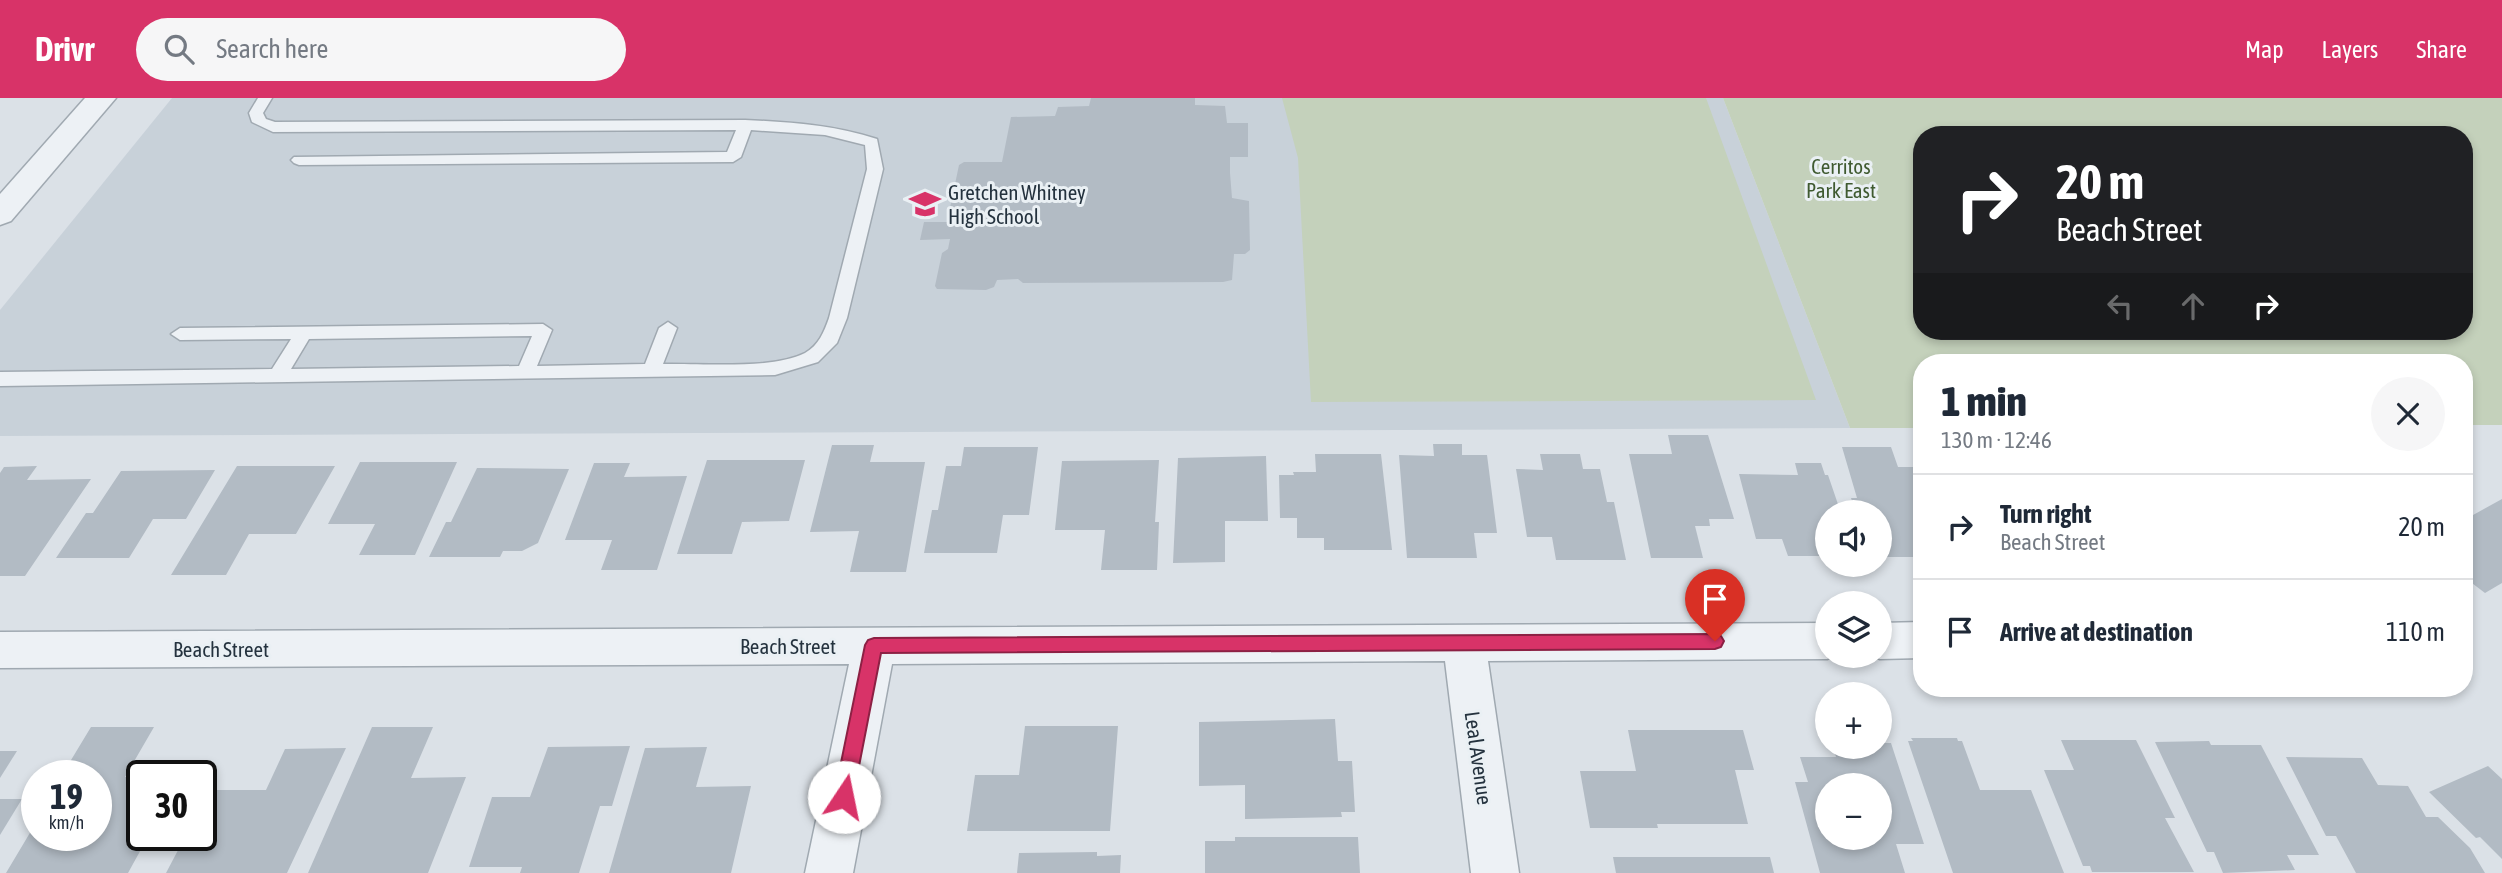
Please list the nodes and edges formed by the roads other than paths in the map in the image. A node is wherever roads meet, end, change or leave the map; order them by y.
1 (101, 98) edge
2 (265, 98) edge
3 (633, 125) junction
4 (745, 125) junction
5 (531, 126) junction
6 (420, 143) junction
7 (515, 158) junction
8 (618, 158) junction
9 (299, 160) dead end
10 (0, 214) edge
11 (668, 328) dead end
12 (304, 332) junction
13 (180, 334) dead end
14 (652, 370) junction
15 (526, 371) junction
16 (279, 373) junction
17 (0, 379) edge
18 (1892, 640) edge
19 (1913, 640) edge
20 (1815, 641) edge
21 (1464, 642) junction
22 (874, 645) junction
23 (0, 650) edge
24 (829, 873) edge
25 (1495, 873) edge

1 - 10 street
2 - 6 lane
3 - 4 lane
3 - 5 lane
3 - 8 lane
4 - 8 lane
4 - 14 lane
5 - 6 lane
5 - 7 lane
6 - 7 lane
6 - 9 lane
7 - 8 lane
11 - 14 lane
12 - 13 lane
12 - 15 lane
12 - 16 lane
14 - 15 lane
15 - 16 lane
16 - 17 lane
18 - 19 street
20 - 21 street, Beach Street
21 - 22 street, Beach Street
21 - 25 street, Leal Avenue
22 - 23 street, Beach Street
22 - 24 street

